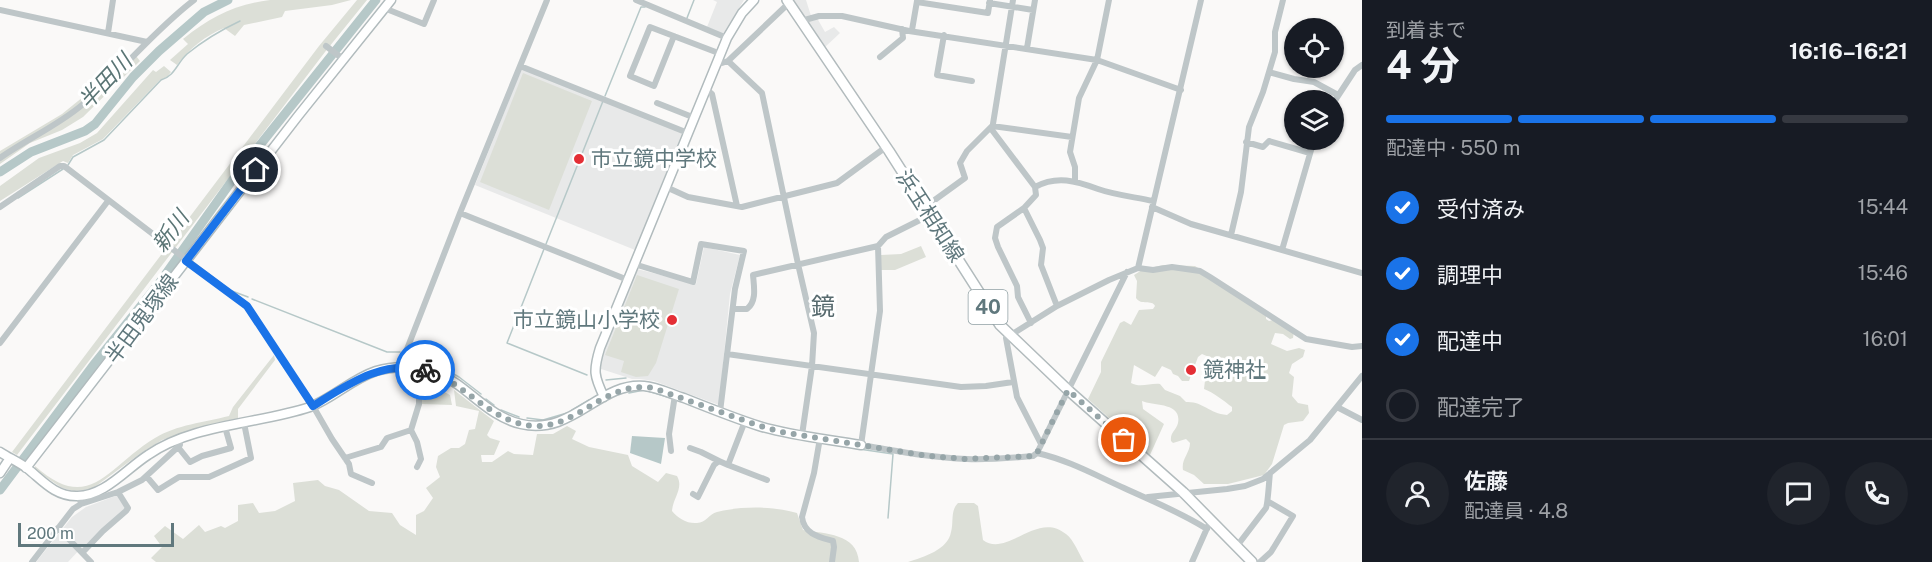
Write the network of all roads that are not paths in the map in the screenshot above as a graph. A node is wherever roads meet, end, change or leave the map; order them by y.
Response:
1 (113, 0) edge
2 (194, 0) edge
3 (391, 0) edge
4 (434, 0) edge
5 (547, 0) edge
6 (636, 0) edge
7 (754, 0) edge
8 (967, 0) edge
9 (1035, 0) edge
10 (1109, 0) edge
11 (1201, 0) edge
12 (1283, 0) edge
13 (917, 1) edge
14 (788, 2) edge
15 (989, 2) edge
16 (944, 3) edge
17 (1012, 3) edge
18 (384, 8) junction
19 (0, 10) edge
20 (965, 10) junction
21 (1033, 10) junction
22 (801, 21) junction
23 (902, 29) junction
24 (912, 30) junction
25 (108, 33) junction
26 (944, 35) junction
27 (674, 36) junction
28 (728, 38) junction
29 (147, 42) junction
30 (1006, 45) junction
31 (327, 46) dead end
32 (1027, 48) junction
33 (880, 57) dead end
34 (342, 58) junction
35 (719, 58) junction
36 (1097, 60) junction
37 (728, 61) junction
38 (1362, 65) edge
39 (520, 66) junction
40 (1269, 72) junction
41 (972, 81) dead end
42 (706, 89) junction
43 (1180, 90) junction
44 (1329, 90) edge
45 (1341, 90) edge
46 (657, 103) dead end
47 (694, 118) junction
48 (992, 126) junction
49 (688, 133) junction
50 (1072, 137) junction
51 (1246, 141) junction
52 (886, 147) junction
53 (1311, 150) edge
54 (1310, 153) junction
55 (0, 158) edge
56 (1075, 181) junction
57 (666, 187) junction
58 (1035, 187) junction
59 (783, 196) junction
60 (108, 201) junction
61 (1152, 204) junction
62 (737, 206) junction
63 (0, 207) edge
64 (1024, 208) junction
65 (928, 211) junction
66 (460, 213) junction
67 (1231, 235) junction
68 (878, 246) junction
69 (1282, 250) junction
70 (185, 261) junction
71 (634, 264) junction
72 (798, 264) junction
73 (1138, 268) junction
74 (1127, 272) junction
75 (1362, 273) edge
76 (628, 280) junction
77 (1058, 306) junction
78 (733, 309) junction
79 (1031, 323) junction
80 (1010, 336) junction
81 (0, 343) edge
82 (1362, 346) edge
83 (727, 354) junction
84 (812, 366) junction
85 (400, 367) junction
86 (419, 369) junction
87 (872, 374) junction
88 (1362, 376) edge
89 (1013, 382) junction
90 (1068, 390) junction
91 (675, 395) junction
92 (604, 397) junction
93 (313, 406) junction
94 (1337, 407) junction
95 (720, 412) junction
96 (1362, 420) edge
97 (745, 421) junction
98 (244, 423) junction
99 (225, 427) junction
100 (411, 430) junction
101 (802, 435) junction
102 (820, 438) junction
103 (178, 443) junction
104 (1041, 444) junction
105 (861, 445) junction
106 (690, 448) dead end
107 (0, 452) edge
108 (671, 452) dead end
109 (1037, 453) junction
110 (345, 458) junction
111 (10, 459) junction
112 (719, 461) junction
113 (728, 465) junction
114 (417, 467) dead end
115 (26, 468) junction
116 (0, 473) edge
117 (1270, 473) junction
118 (147, 477) junction
119 (767, 480) dead end
120 (372, 483) dead end
121 (118, 492) junction
122 (1183, 492) junction
123 (693, 494) dead end
124 (1148, 497) junction
125 (80, 500) junction
126 (1269, 502) junction
127 (1210, 525) junction
128 (58, 528) junction
129 (1238, 546) junction
130 (83, 552) junction
131 (32, 562) edge
132 (91, 562) edge
133 (832, 562) edge
134 (1192, 562) edge
135 (1252, 562) edge
136 (1260, 562) edge

1 - 25 street
2 - 29 street
3 - 18 street, 半田鬼塚線
4 - 18 street
5 - 39 street
6 - 28 street
7 - 28 street
8 - 20 street
9 - 21 street
10 - 36 street
11 - 43 street
12 - 40 street
13 - 16 street
13 - 24 street
14 - 22 main road, 浜玉相知線 / 40
14 - 37 street
15 - 17 street
15 - 20 street
16 - 20 street
17 - 21 street
17 - 30 street
18 - 34 street, 半田鬼塚線
19 - 25 street
21 - 32 street
22 - 23 street
22 - 52 main road, 浜玉相知線 / 40
23 - 24 street
23 - 33 street
24 - 26 street
25 - 29 street
26 - 30 street
26 - 41 street
27 - 27 street
27 - 35 street
28 - 35 street
29 - 55 street
30 - 32 street
30 - 48 street
31 - 34 street
32 - 36 street
34 - 70 street, 半田鬼塚線
35 - 37 street
35 - 42 street
36 - 43 street
36 - 50 street
37 - 59 street
38 - 45 street
39 - 49 street
39 - 66 street
40 - 44 street
40 - 51 street
42 - 47 street
42 - 62 street
43 - 61 street
46 - 47 street
47 - 49 street
48 - 50 street
48 - 58 street
48 - 65 street
49 - 57 street
50 - 56 street
51 - 54 street
51 - 67 street
52 - 59 street
52 - 65 main road, 浜玉相知線 / 40
53 - 54 street
54 - 69 street
56 - 58 street
56 - 61 street
57 - 62 street
57 - 71 street
58 - 64 street
59 - 62 street
59 - 72 street
60 - 63 street
60 - 70 street
60 - 81 street
61 - 67 street
61 - 73 street
64 - 77 street
64 - 79 street
65 - 68 street
65 - 80 main road, 浜玉相知線 / 40
66 - 76 street
66 - 85 street
67 - 69 street
68 - 72 street
68 - 87 street
69 - 75 street
70 - 93 street
70 - 115 street, 半田鬼塚線
71 - 76 street
71 - 78 street
72 - 78 street
72 - 84 street
73 - 74 street
73 - 82 street
74 - 77 street
74 - 90 street
76 - 92 street
77 - 79 street
78 - 83 street
79 - 80 street
80 - 89 street
80 - 90 main road, 浜玉相知線 / 40
83 - 84 street
83 - 95 street
84 - 87 street
84 - 101 street
85 - 86 street
85 - 93 street
86 - 92 street
86 - 100 street
87 - 89 street
87 - 105 street
88 - 94 street
89 - 104 street
90 - 104 street
90 - 122 main road, 浜玉相知線 / 40
91 - 92 street
91 - 95 street
91 - 108 street
93 - 98 street
93 - 110 street
94 - 96 street
94 - 117 street
95 - 97 street
97 - 101 street
97 - 113 street
98 - 99 street
98 - 118 street
99 - 103 street
99 - 103 street
100 - 110 street
100 - 114 street
101 - 102 street
102 - 105 street
102 - 133 street
103 - 118 street
103 - 125 street
104 - 109 street
105 - 109 street
106 - 112 street
107 - 111 street
109 - 124 street
110 - 120 street
111 - 115 street
111 - 116 street
112 - 113 street
112 - 123 street
113 - 119 street
115 - 125 street
117 - 122 street
117 - 126 street
118 - 121 street
121 - 125 street
121 - 130 street
122 - 124 street
122 - 127 main road, 浜玉相知線 / 40
124 - 127 street
125 - 128 street
126 - 129 street
126 - 136 street
127 - 129 main road, 浜玉相知線 / 40
127 - 134 street
128 - 130 street
128 - 131 street
129 - 135 main road, 浜玉相知線 / 40
130 - 132 street

